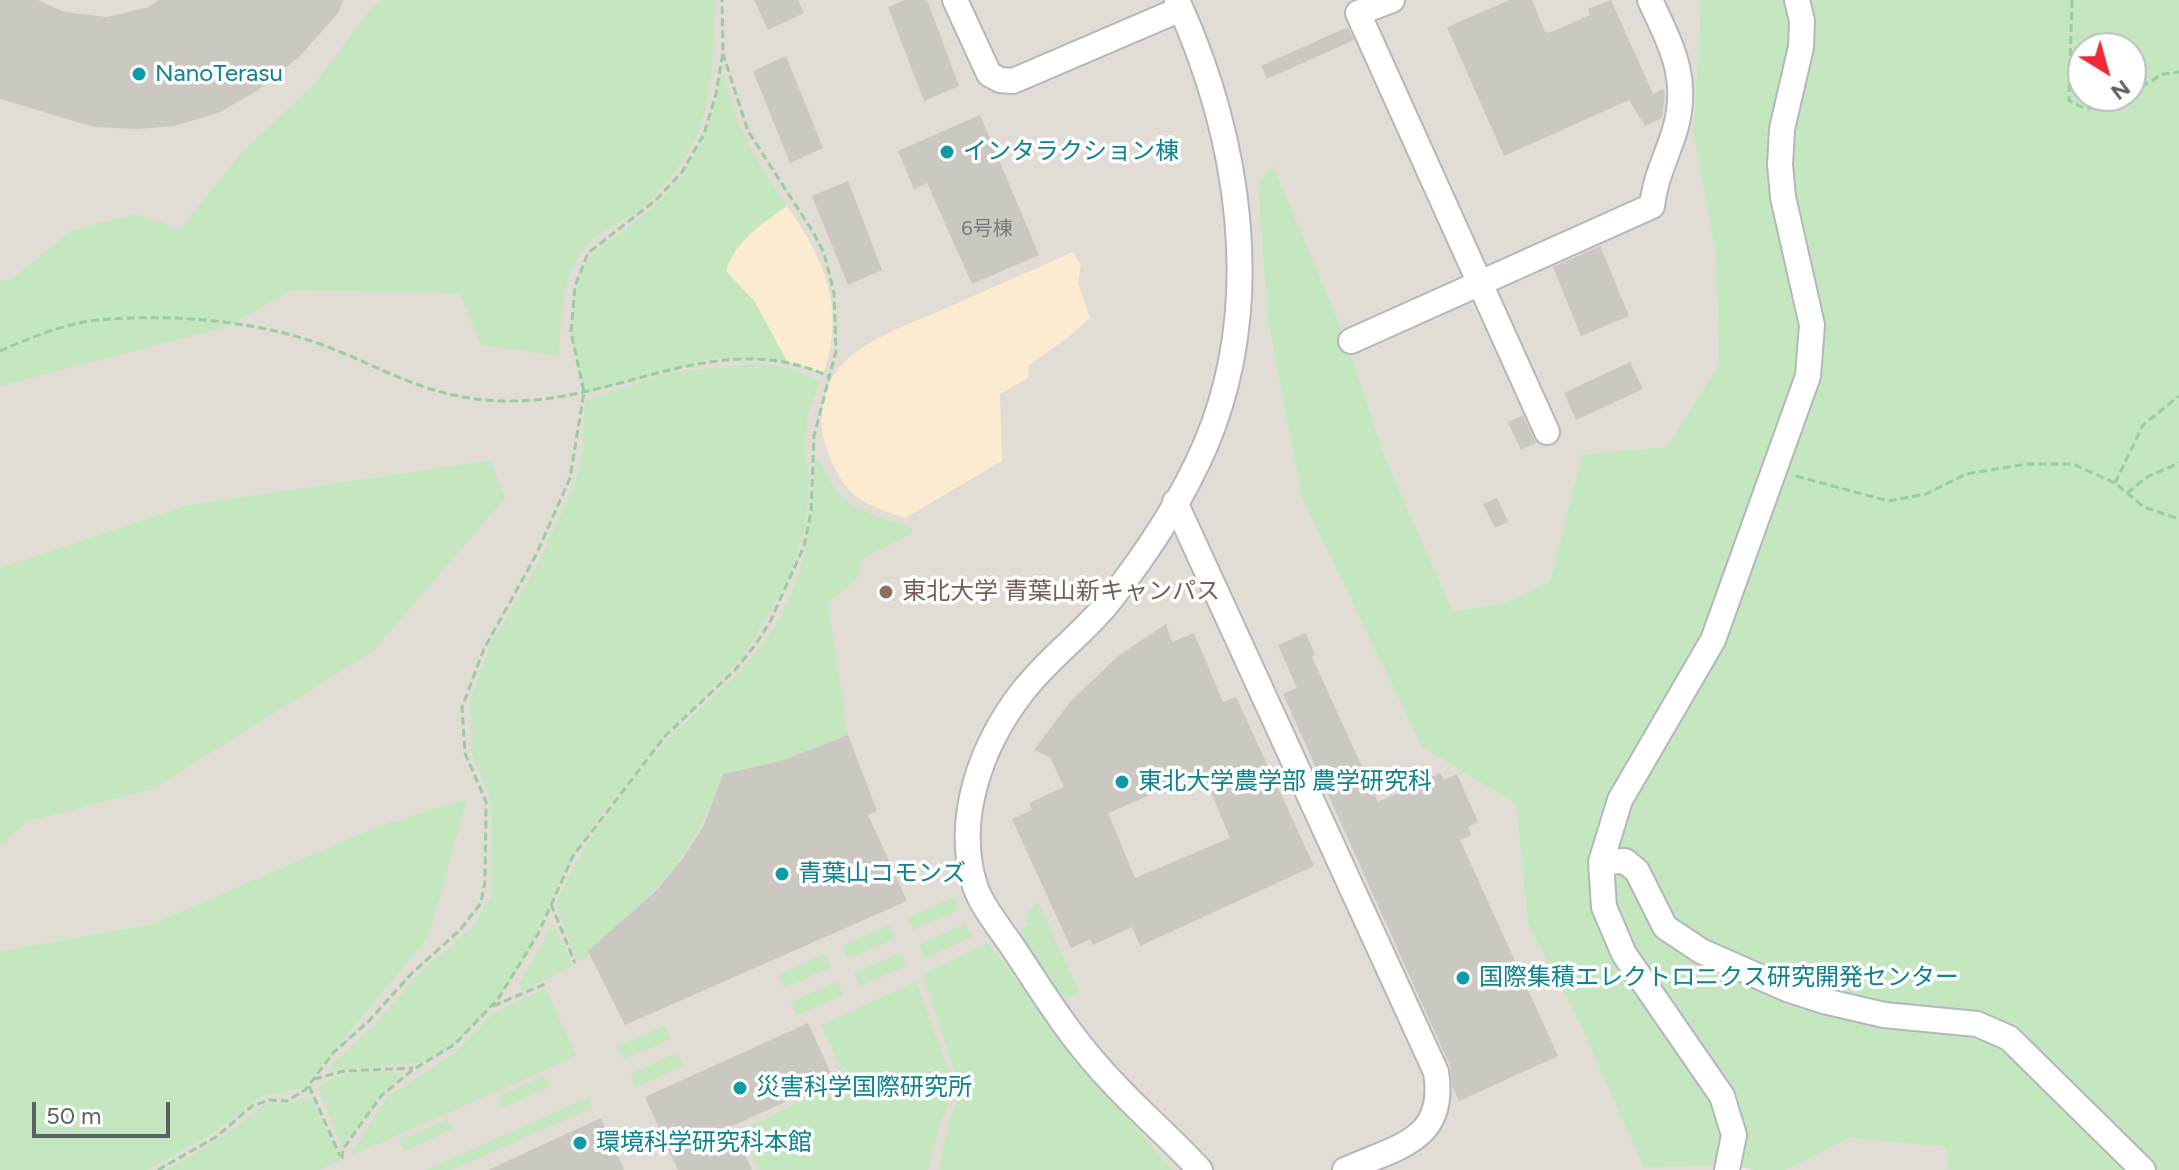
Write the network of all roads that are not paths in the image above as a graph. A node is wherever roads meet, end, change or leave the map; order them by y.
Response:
1 (955, 0) edge
2 (1392, 0) edge
3 (1650, 0) edge
4 (1797, 0) edge
5 (1179, 4) edge
6 (1479, 284) junction
7 (1351, 341) dead end
8 (1547, 432) dead end
9 (1175, 502) junction
10 (1601, 862) junction
11 (1200, 1170) edge
12 (1345, 1170) edge
13 (1727, 1170) edge
14 (2143, 1170) edge

1 - 5 street
2 - 6 street
3 - 6 street
4 - 10 street
5 - 9 street
6 - 7 street
6 - 8 street
9 - 11 street
9 - 12 street
10 - 13 street
10 - 14 street

